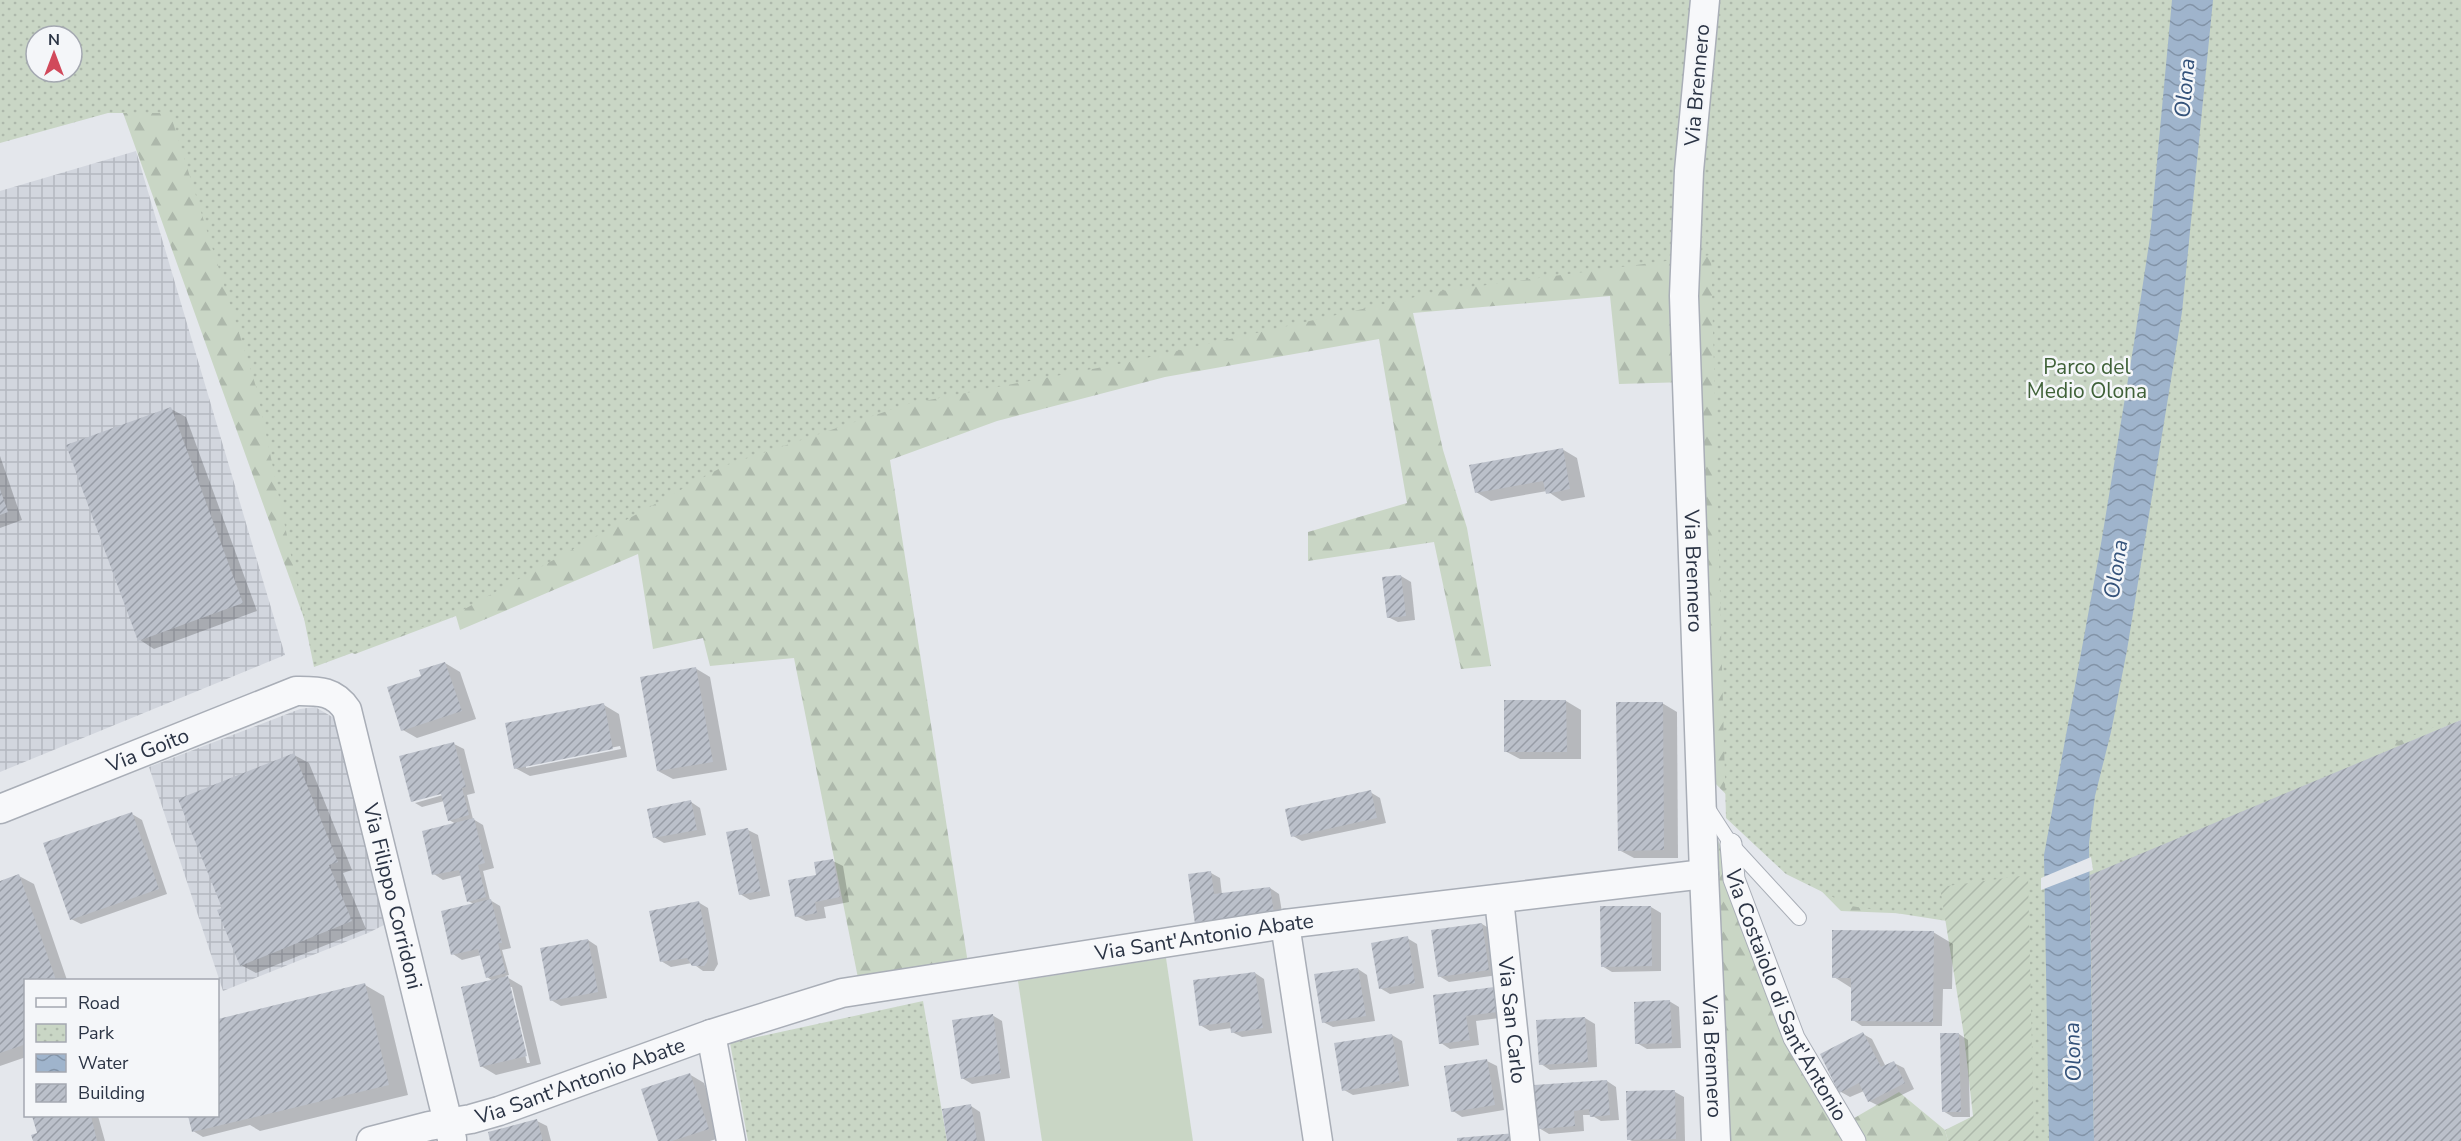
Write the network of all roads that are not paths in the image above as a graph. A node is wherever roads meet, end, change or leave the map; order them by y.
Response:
1 (1705, 0) edge
2 (296, 690) joint
3 (1702, 800) junction
4 (0, 809) edge
5 (1731, 844) junction
6 (1704, 874) junction
7 (1499, 899) junction
8 (1799, 918) dead end
9 (1286, 924) junction
10 (711, 1034) junction
11 (450, 1132) edge
12 (372, 1141) edge
13 (731, 1141) edge
14 (1318, 1141) edge
15 (1525, 1141) edge
16 (1716, 1141) edge
17 (1855, 1141) edge

1 - 3 street, Via Brennero
2 - 4 street, Via Goito
2 - 11 street, Via Filippo Corridoni
3 - 5 lane, Via Costaiolo di Sant'Antonio
3 - 6 street, Via Brennero
5 - 8 lane, Via Costaiolo di Sant'Antonio
5 - 17 street, Via Costaiolo di Sant'Antonio
6 - 7 street, Via Sant'Antonio Abate
6 - 16 street, Via Brennero
7 - 9 street, Via Sant'Antonio Abate
7 - 15 street, Via San Carlo
9 - 10 street, Via Sant'Antonio Abate
9 - 14 street
10 - 11 street, Via Sant'Antonio Abate
10 - 13 street, Via Sant'Antonio Abate
11 - 12 street, Via Sant'Antonio Abate

